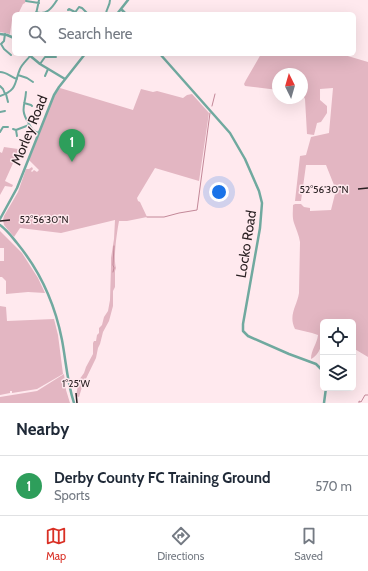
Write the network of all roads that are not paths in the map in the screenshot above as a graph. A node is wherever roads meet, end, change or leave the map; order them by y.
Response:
1 (39, 0) edge
2 (53, 0) edge
3 (110, 0) edge
4 (128, 0) edge
5 (26, 1) edge
6 (56, 1) edge
7 (38, 4) junction
8 (121, 9) junction
9 (68, 10) dead end
10 (36, 12) edge
11 (48, 12) edge
12 (73, 12) edge
13 (75, 12) edge
14 (86, 12) edge
15 (105, 12) edge
16 (119, 12) edge
17 (124, 12) edge
18 (0, 34) edge
19 (5, 34) junction
20 (12, 37) edge
21 (0, 44) edge
22 (12, 55) dead end
23 (28, 56) edge
24 (30, 56) edge
25 (83, 56) edge
26 (162, 56) edge
27 (56, 57) dead end
28 (40, 64) junction
29 (48, 70) junction
30 (0, 72) edge
31 (18, 75) junction
32 (45, 76) dead end
33 (17, 79) junction
34 (65, 79) junction
35 (33, 82) dead end
36 (0, 85) edge
37 (26, 92) dead end
38 (6, 94) junction
39 (0, 96) edge
40 (8, 102) dead end
41 (24, 103) junction
42 (32, 106) dead end
43 (5, 111) dead end
44 (0, 112) edge
45 (24, 113) junction
46 (18, 114) dead end
47 (29, 125) junction
48 (8, 128) dead end
49 (0, 132) edge
50 (39, 133) junction
51 (17, 136) dead end
52 (0, 219) edge
53 (0, 222) edge
54 (0, 225) edge
55 (320, 368) edge
56 (326, 391) edge
57 (74, 403) edge
58 (324, 403) edge

1 - 7 street
2 - 6 street
3 - 15 street
4 - 8 street
5 - 7 street
6 - 11 street
7 - 10 street
8 - 16 street
8 - 17 street
9 - 12 street
13 - 14 street
18 - 19 street
19 - 20 street
19 - 21 street
21 - 22 street
23 - 31 street
24 - 28 street
25 - 34 street, Morley Road
26 - 55 street, Locko Road
27 - 28 street
28 - 29 street
29 - 32 street
29 - 34 street
30 - 33 street
31 - 33 street
31 - 35 street
33 - 38 street
34 - 50 street, Morley Road
36 - 38 street
37 - 41 street
38 - 39 street
38 - 40 street
41 - 42 street
41 - 45 street
43 - 44 street
45 - 46 street
45 - 47 street
47 - 50 street
47 - 51 street
48 - 49 street
50 - 52 street, Morley Road
53 - 54 street
54 - 57 street
56 - 58 street

